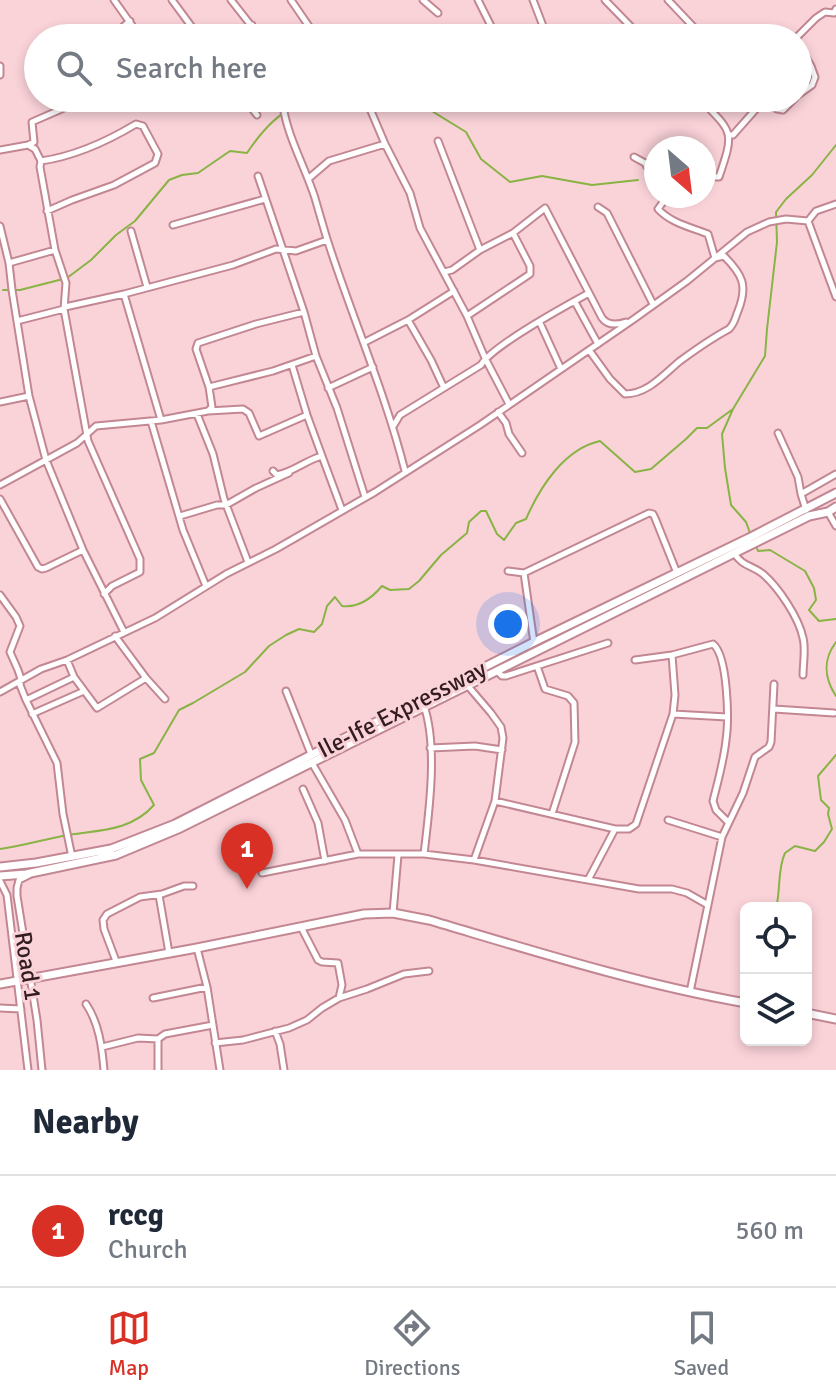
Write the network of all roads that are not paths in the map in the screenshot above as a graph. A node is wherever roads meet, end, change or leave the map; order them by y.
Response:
1 (114, 0) edge
2 (172, 0) edge
3 (231, 0) edge
4 (291, 0) edge
5 (423, 0) edge
6 (478, 0) edge
7 (533, 0) edge
8 (605, 0) edge
9 (668, 0) edge
10 (836, 9) edge
11 (438, 13) dead end
12 (130, 21) junction
13 (126, 24) edge
14 (132, 24) edge
15 (190, 24) edge
16 (251, 24) edge
17 (307, 24) edge
18 (490, 24) edge
19 (542, 24) edge
20 (628, 24) edge
21 (691, 24) edge
22 (810, 24) edge
23 (0, 66) edge
24 (0, 75) edge
25 (55, 112) edge
26 (255, 112) edge
27 (284, 112) edge
28 (371, 112) edge
29 (712, 112) edge
30 (752, 112) edge
31 (257, 115) dead end
32 (729, 135) junction
33 (438, 141) dead end
34 (385, 144) junction
35 (32, 145) junction
36 (0, 150) edge
37 (634, 157) dead end
38 (41, 161) junction
39 (644, 162) edge
40 (258, 176) dead end
41 (716, 177) edge
42 (308, 179) junction
43 (265, 199) junction
44 (836, 204) edge
45 (598, 207) dead end
46 (659, 208) edge
47 (47, 211) junction
48 (808, 221) junction
49 (173, 225) dead end
50 (0, 226) edge
51 (131, 231) dead end
52 (513, 233) junction
53 (327, 240) junction
54 (55, 250) junction
55 (480, 250) junction
56 (284, 251) junction
57 (3, 254) edge
58 (715, 258) junction
59 (9, 263) junction
60 (444, 272) junction
61 (147, 287) junction
62 (454, 291) junction
63 (589, 293) junction
64 (124, 294) junction
65 (836, 297) edge
66 (572, 303) junction
67 (653, 304) junction
68 (64, 308) junction
69 (304, 312) junction
70 (467, 316) junction
71 (634, 319) junction
72 (408, 320) junction
73 (17, 321) junction
74 (540, 323) junction
75 (365, 342) junction
76 (598, 344) junction
77 (589, 350) junction
78 (316, 356) junction
79 (485, 358) junction
80 (292, 365) junction
81 (373, 367) junction
82 (561, 369) junction
83 (209, 387) junction
84 (328, 388) junction
85 (444, 388) junction
86 (29, 396) junction
87 (0, 399) edge
88 (509, 404) junction
89 (208, 411) junction
90 (498, 412) junction
91 (197, 414) junction
92 (307, 415) junction
93 (161, 420) junction
94 (151, 421) junction
95 (393, 426) junction
96 (778, 433) dead end
97 (87, 434) junction
98 (522, 453) dead end
99 (322, 456) junction
100 (46, 460) junction
101 (273, 471) dead end
102 (405, 472) junction
103 (289, 473) junction
104 (836, 474) edge
105 (0, 485) edge
106 (836, 493) edge
107 (801, 494) junction
108 (365, 497) junction
109 (0, 499) edge
110 (226, 505) junction
111 (836, 507) edge
112 (342, 510) junction
113 (807, 512) junction
114 (828, 512) junction
115 (180, 516) junction
116 (836, 526) edge
117 (753, 540) junction
118 (83, 550) junction
119 (734, 553) junction
120 (248, 562) junction
121 (508, 571) dead end
122 (524, 573) junction
123 (677, 573) junction
124 (206, 586) junction
125 (103, 591) junction
126 (0, 595) edge
127 (3, 604) edge
128 (124, 632) junction
129 (115, 636) junction
130 (608, 643) dead end
131 (535, 646) junction
132 (672, 655) junction
133 (67, 660) junction
134 (635, 660) dead end
135 (537, 666) junction
136 (496, 670) junction
137 (803, 675) dead end
138 (74, 677) junction
139 (146, 678) junction
140 (21, 679) junction
141 (774, 684) dead end
142 (467, 685) junction
143 (84, 691) junction
144 (286, 691) dead end
145 (0, 692) edge
146 (165, 699) dead end
147 (26, 700) junction
148 (424, 706) junction
149 (774, 709) junction
150 (834, 713) dead end
151 (32, 714) junction
152 (673, 714) junction
153 (727, 717) junction
154 (385, 722) junction
155 (430, 748) junction
156 (502, 750) junction
157 (311, 758) junction
158 (303, 789) dead end
159 (495, 801) junction
160 (552, 814) junction
161 (668, 820) dead end
162 (728, 822) junction
163 (615, 829) junction
164 (722, 837) junction
165 (358, 854) junction
166 (424, 854) junction
167 (398, 855) junction
168 (72, 857) junction
169 (474, 860) junction
170 (325, 861) junction
171 (0, 867) edge
172 (35, 872) junction
173 (262, 873) dead end
174 (0, 879) edge
175 (588, 880) junction
176 (193, 886) dead end
177 (159, 895) junction
178 (708, 905) junction
179 (393, 913) junction
180 (301, 927) junction
181 (197, 948) junction
182 (169, 953) junction
183 (116, 961) junction
184 (429, 971) dead end
185 (30, 978) junction
186 (17, 980) junction
187 (0, 984) edge
188 (207, 987) junction
189 (690, 993) junction
190 (153, 998) dead end
191 (339, 998) junction
192 (740, 1002) edge
193 (86, 1004) dead end
194 (0, 1008) edge
195 (21, 1009) junction
196 (812, 1014) edge
197 (22, 1019) junction
198 (836, 1019) edge
199 (37, 1020) junction
200 (213, 1025) junction
201 (283, 1030) junction
202 (275, 1031) junction
203 (158, 1039) junction
204 (215, 1043) junction
205 (280, 1044) junction
206 (102, 1047) junction
207 (28, 1070) edge
208 (42, 1070) edge
209 (104, 1070) edge
210 (158, 1070) edge
211 (220, 1070) edge
212 (284, 1070) edge

1 - 12 street
2 - 15 street
3 - 16 street
4 - 17 street
5 - 11 street
6 - 18 street
7 - 19 street
8 - 20 street
9 - 21 street
10 - 22 street
12 - 13 street
12 - 14 street
23 - 24 street
25 - 35 street
26 - 31 street
27 - 42 street
28 - 34 street
29 - 32 street
30 - 32 street
32 - 41 street
33 - 55 street
34 - 42 street
34 - 60 street
35 - 36 street
35 - 38 street
37 - 39 street
38 - 47 street
38 - 47 street
40 - 43 street
42 - 53 street
43 - 49 street
43 - 56 street
44 - 48 street
45 - 67 street
46 - 58 street
47 - 54 street
48 - 58 street
48 - 65 street
50 - 57 street
51 - 61 street
52 - 55 street
52 - 63 street
52 - 70 street
53 - 56 street
53 - 75 street
54 - 59 street
54 - 68 street
55 - 60 street
56 - 61 street
56 - 69 street
57 - 59 street
58 - 67 street
58 - 77 street
59 - 73 street
60 - 62 street
61 - 64 street
62 - 70 street
62 - 72 street
63 - 66 street
63 - 71 street
64 - 68 street
64 - 93 street
66 - 74 street
66 - 76 street
67 - 71 street
68 - 73 street
68 - 97 street
69 - 78 street
69 - 83 street
70 - 79 street
71 - 76 street
72 - 75 street
72 - 85 street
73 - 86 street
74 - 79 street
74 - 82 street
75 - 81 street
76 - 77 street
77 - 82 street
78 - 80 street
78 - 84 street
79 - 85 street
79 - 88 street
80 - 83 street
80 - 92 street
81 - 84 street
81 - 95 street
82 - 88 street
83 - 89 street
84 - 108 street
85 - 95 street
86 - 87 street
86 - 100 street
88 - 90 street
89 - 91 street
89 - 92 street
90 - 98 street
90 - 102 street
91 - 93 street
91 - 110 street
92 - 99 street
93 - 94 street
94 - 97 street
94 - 115 street
95 - 102 street
96 - 107 street
97 - 100 street
97 - 125 street
99 - 103 street
99 - 112 street
100 - 105 street
100 - 118 street
101 - 103 street
102 - 108 street
103 - 110 street
104 - 107 street
106 - 113 main road, Ile-Ife Expressway
107 - 113 street
108 - 112 street
109 - 118 street
110 - 115 street
110 - 120 street
111 - 114 main road, Ile-Ife Expressway
112 - 120 street
113 - 114 main road, Ile-Ife Expressway
113 - 117 main road, Ile-Ife Expressway
114 - 116 street
115 - 124 street
117 - 119 main road, Ile-Ife Expressway
117 - 123 main road, Ile-Ife Expressway
118 - 125 street
119 - 131 main road, Ile-Ife Expressway
119 - 137 street
120 - 124 street
121 - 122 street
122 - 123 street
122 - 131 street
123 - 131 main road, Ile-Ife Expressway
124 - 128 street
125 - 128 street
126 - 127 street
127 - 140 street
128 - 129 street
129 - 133 street
129 - 139 street
130 - 135 street
131 - 136 main road, Ile-Ife Expressway
131 - 154 main road, Ile-Ife Expressway
132 - 134 street
132 - 152 street
132 - 153 street
133 - 138 street
133 - 140 street
135 - 136 street
135 - 160 street
136 - 142 main road, Ile-Ife Expressway
138 - 143 street
138 - 147 street
139 - 143 street
139 - 146 street
140 - 145 street
140 - 147 street
141 - 149 street
142 - 148 main road, Ile-Ife Expressway
142 - 156 street
143 - 151 street
144 - 157 street
147 - 151 street
148 - 154 main road, Ile-Ife Expressway
148 - 155 street
149 - 150 street
149 - 162 street
151 - 168 street
152 - 153 street
152 - 163 street
153 - 162 street
154 - 157 main road, Ile-Ife Expressway
155 - 156 street
155 - 166 street
156 - 159 street
157 - 165 street
157 - 168 main road, Ile-Ife Expressway
157 - 172 main road, Ile-Ife Expressway
158 - 170 street
159 - 160 street
159 - 169 street
160 - 163 street
161 - 164 street
162 - 164 street
163 - 175 street
164 - 178 street
165 - 167 street
165 - 170 street
166 - 167 street
166 - 169 street
167 - 179 street
168 - 171 main road, Ile-Ife Expressway
169 - 175 street
170 - 173 street
172 - 174 main road, Ile-Ife Expressway
172 - 185 street, Road 1
174 - 186 street, Road 1
175 - 178 street
176 - 177 street
177 - 182 street
177 - 183 street
178 - 189 street
179 - 180 main road
179 - 189 main road
180 - 181 main road
180 - 191 street
181 - 182 main road
181 - 188 street
182 - 183 main road
183 - 185 main road
184 - 191 street
185 - 186 main road
185 - 199 street, Road 1
186 - 187 main road
186 - 195 street, Road 1
188 - 190 street
188 - 200 street
189 - 192 main road
191 - 201 street
193 - 206 street
194 - 195 street
195 - 197 street, Road 1
196 - 198 main road
197 - 199 street
197 - 207 street, Road 1
199 - 208 street, Road 1
200 - 203 street
200 - 204 street
201 - 202 street
201 - 205 street
202 - 204 street
202 - 205 street
203 - 206 street
203 - 210 street
204 - 211 street
205 - 212 street
206 - 209 street

